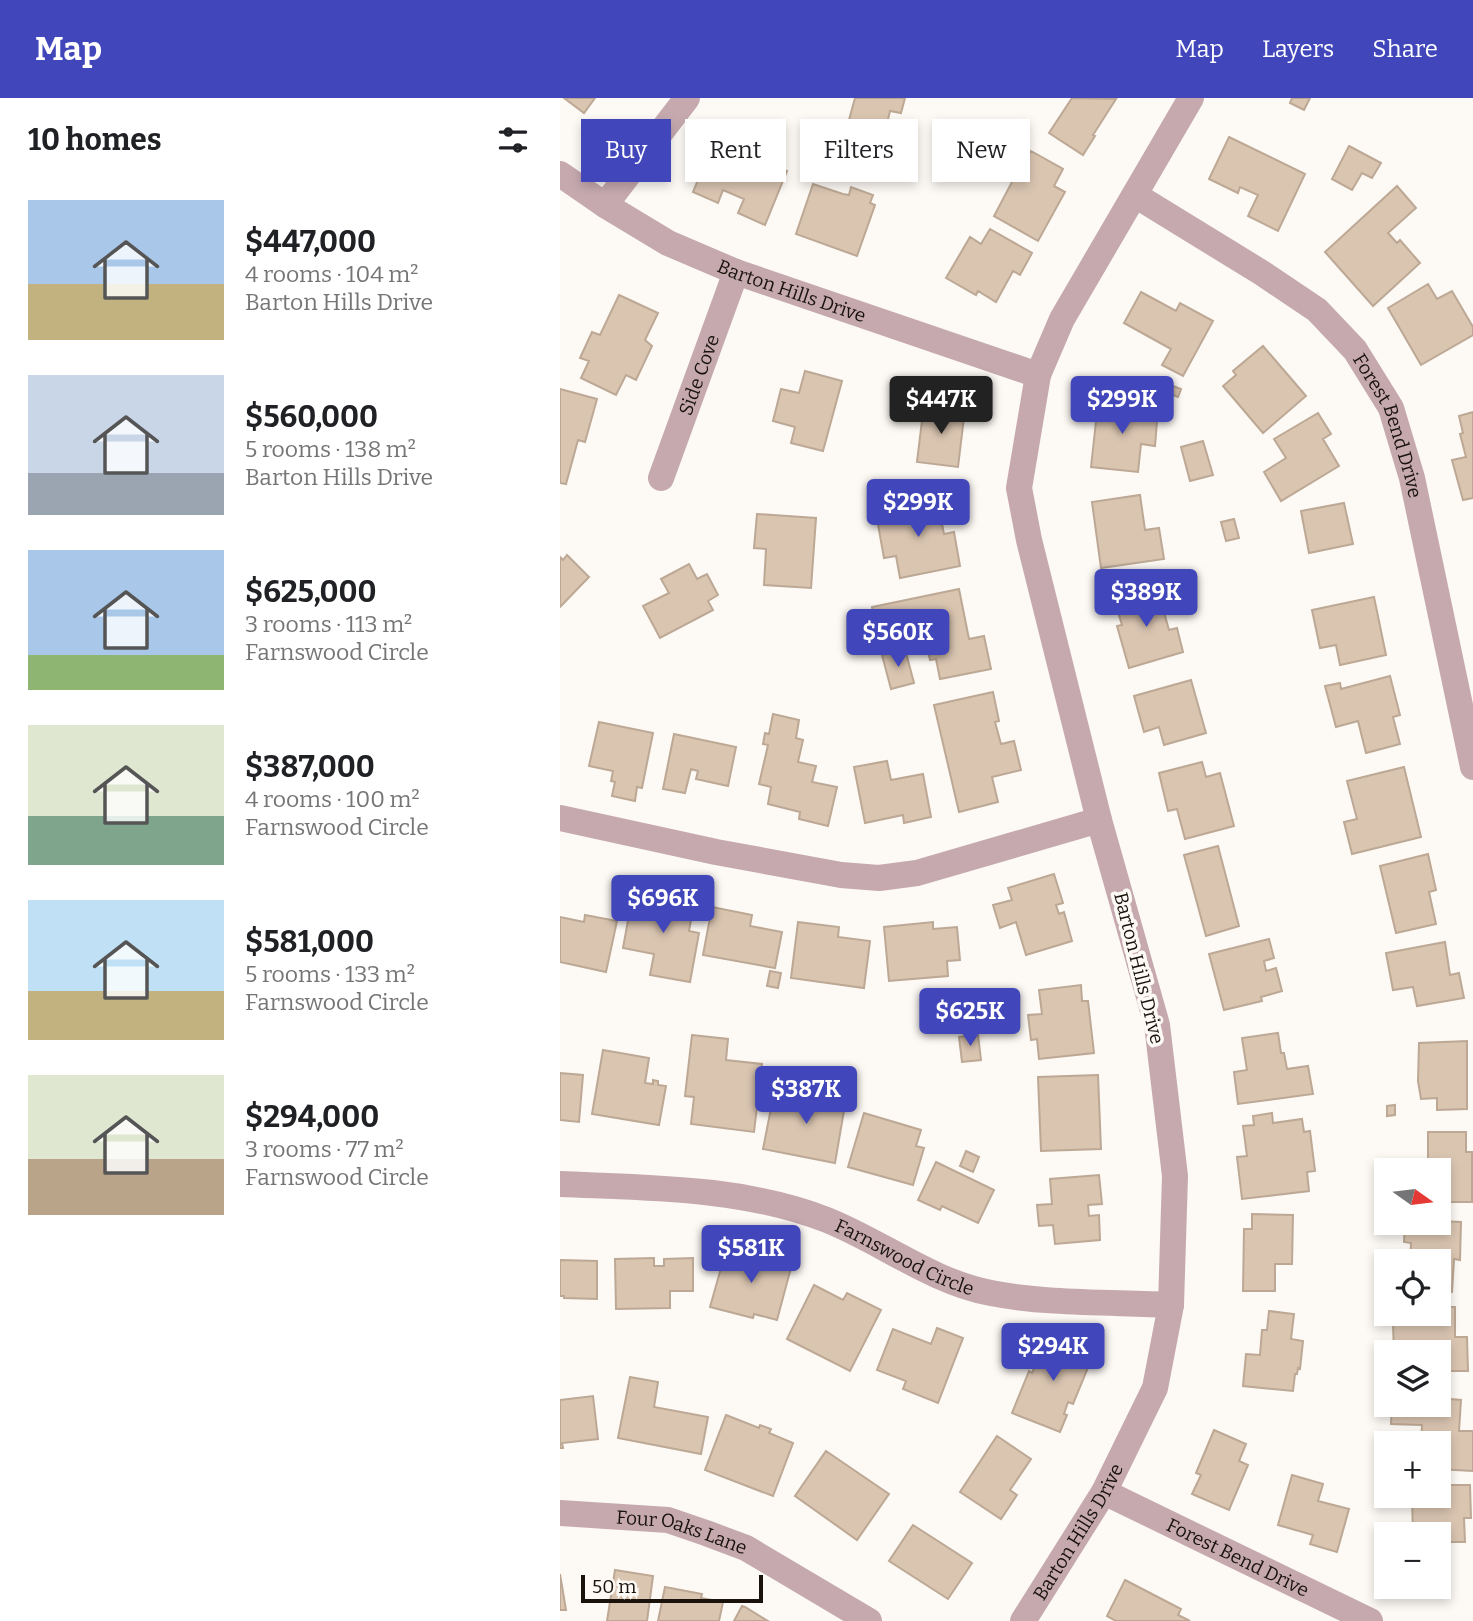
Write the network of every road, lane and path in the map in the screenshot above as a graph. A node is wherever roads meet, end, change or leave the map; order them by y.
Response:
1 (687, 98) edge
2 (1191, 98) edge
3 (560, 173) edge
4 (1135, 195) junction
5 (605, 205) junction
6 (736, 272) junction
7 (1038, 375) junction
8 (661, 478) dead end
9 (1473, 767) edge
10 (560, 818) edge
11 (1099, 820) junction
12 (560, 1184) edge
13 (1171, 1305) junction
14 (1104, 1492) junction
15 (560, 1513) edge
16 (869, 1621) edge
17 (1023, 1621) edge
18 (1370, 1621) edge

1 - 5 street
2 - 4 street, Barton Hills Drive
3 - 5 street, Barton Hills Drive
4 - 7 street, Barton Hills Drive
4 - 9 street, Forest Bend Drive
5 - 6 street, Barton Hills Drive
6 - 7 street, Barton Hills Drive
6 - 8 street, Side Cove
7 - 11 street, Barton Hills Drive
10 - 11 street
11 - 13 street, Barton Hills Drive
12 - 13 street, Farnswood Circle
13 - 14 street, Barton Hills Drive
14 - 17 street, Barton Hills Drive
14 - 18 street, Forest Bend Drive
15 - 16 street, Four Oaks Lane

